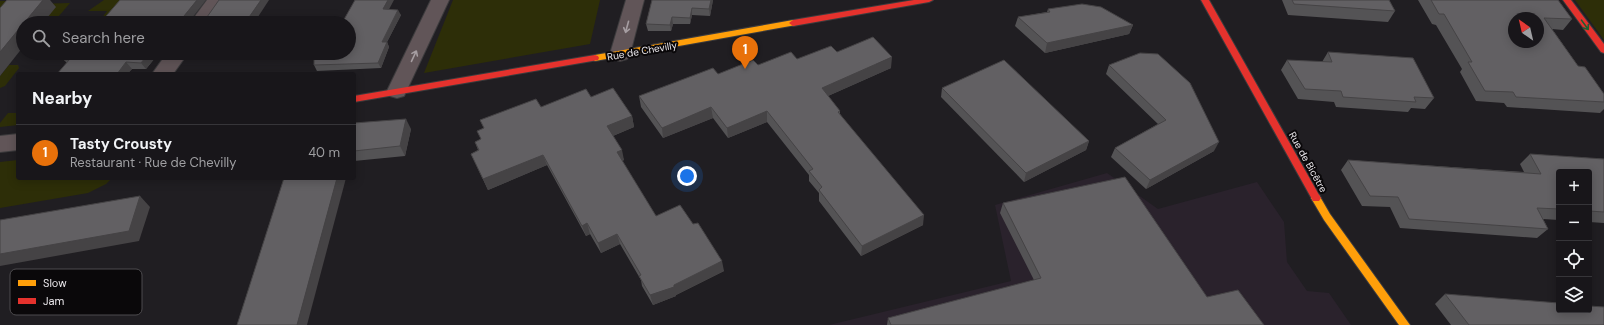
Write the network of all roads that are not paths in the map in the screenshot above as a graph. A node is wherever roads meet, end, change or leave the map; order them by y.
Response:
1 (217, 0) edge
2 (440, 0) edge
3 (635, 0) edge
4 (929, 0) edge
5 (1205, 0) edge
6 (1567, 0) edge
7 (205, 16) edge
8 (1604, 50) edge
9 (620, 54) junction
10 (173, 60) edge
11 (164, 72) edge
12 (397, 91) junction
13 (356, 99) edge
14 (16, 142) edge
15 (0, 144) edge
16 (1405, 325) edge

1 - 7 street
12 -> 2 street
3 -> 9 street
4 - 9 street, Rue de Chevilly
5 - 16 street, Rue de Bicêtre
6 -> 8 street
9 - 12 street, Rue de Chevilly
10 - 11 street
12 - 13 street, Rue de Chevilly
14 - 15 street

